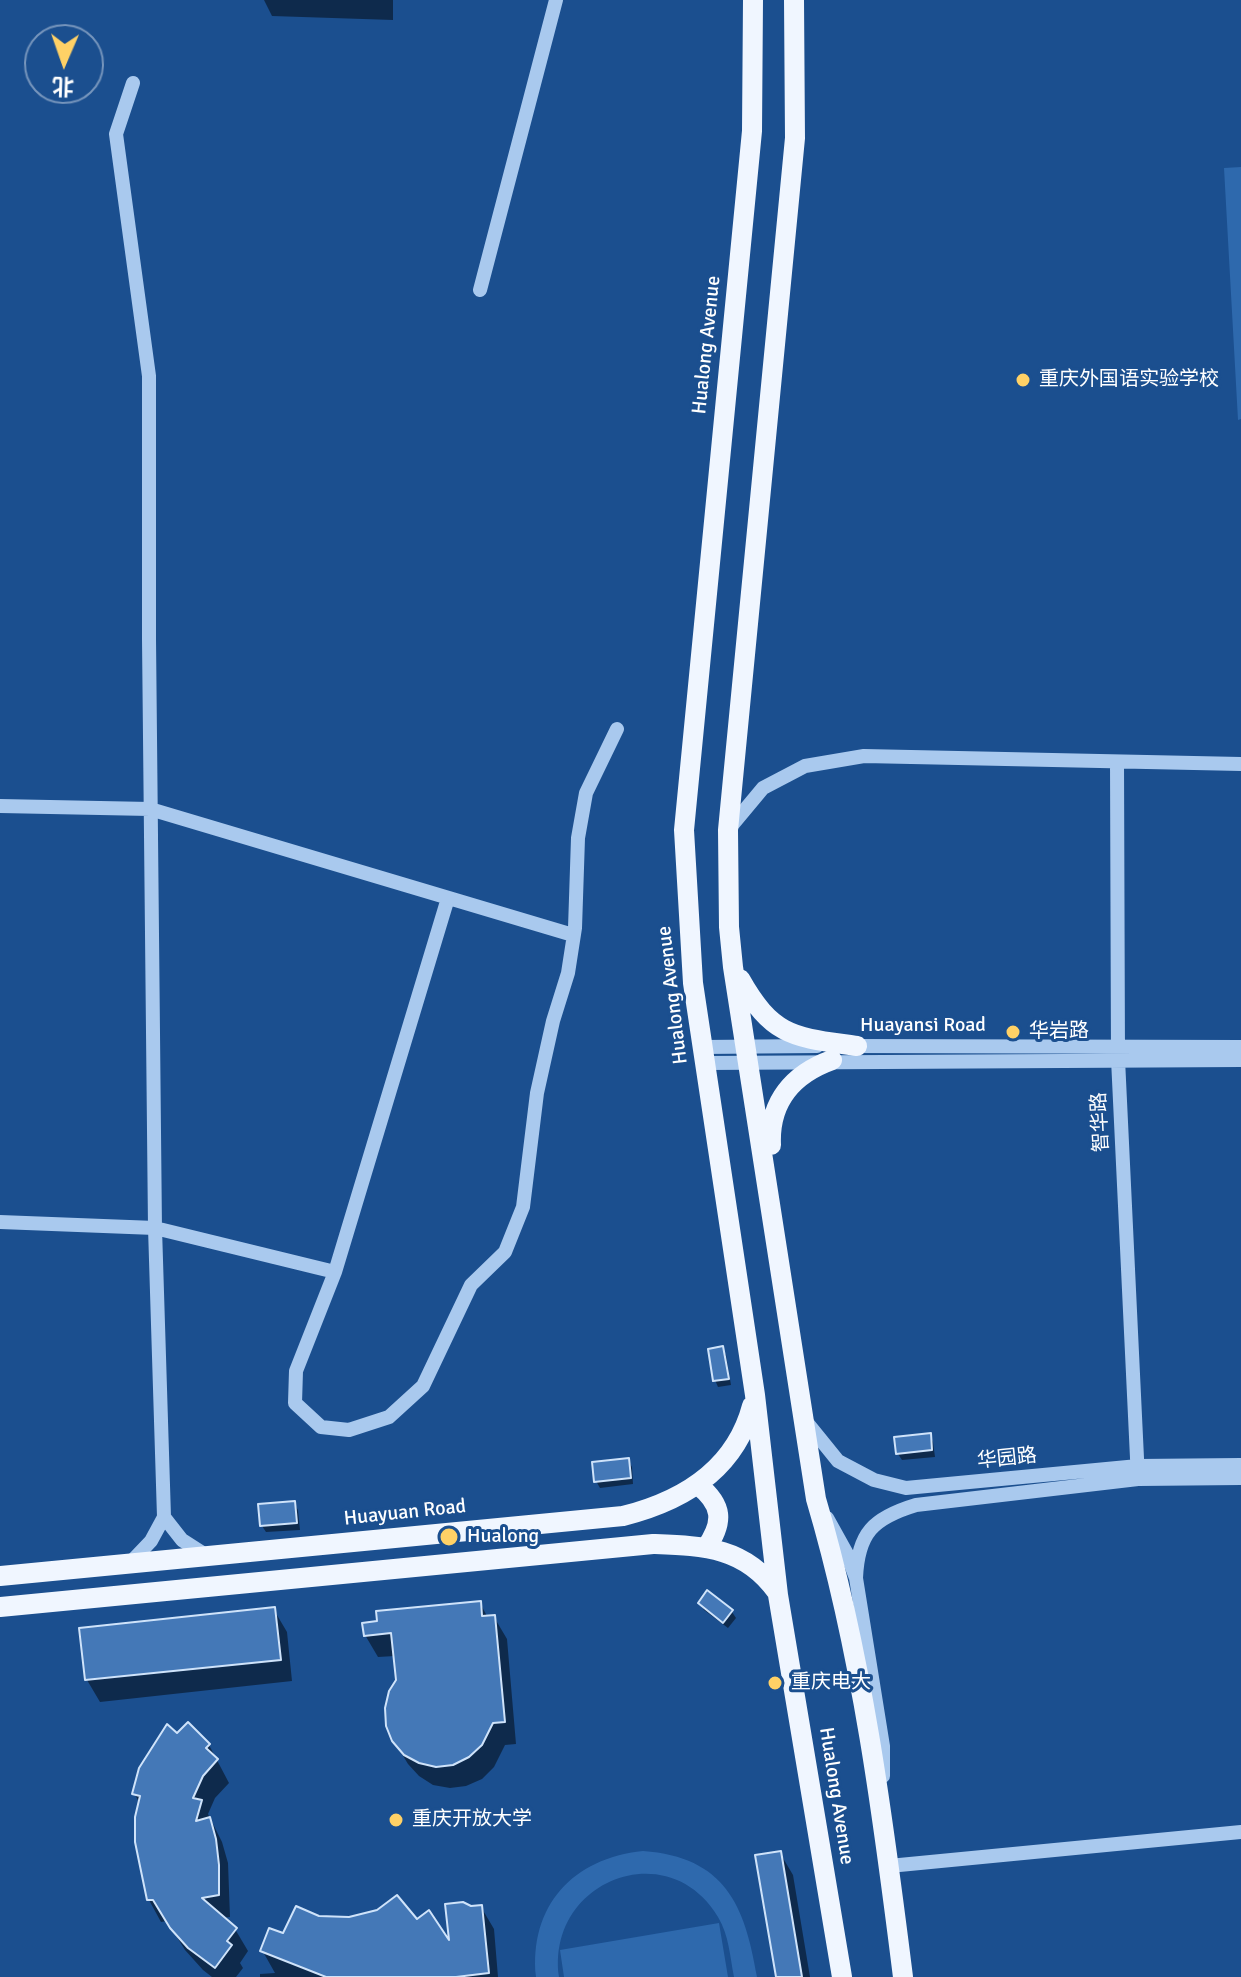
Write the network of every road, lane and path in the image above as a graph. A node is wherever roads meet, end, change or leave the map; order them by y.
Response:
1 (556, 0) edge
2 (753, 0) edge
3 (794, 0) edge
4 (133, 83) dead end
5 (480, 290) dead end
6 (617, 729) dead end
7 (1117, 762) junction
8 (1241, 764) edge
9 (0, 806) edge
10 (150, 809) junction
11 (728, 830) junction
12 (448, 898) junction
13 (573, 935) junction
14 (733, 967) junction
15 (857, 1046) junction
16 (1241, 1047) edge
17 (1118, 1052) junction
18 (748, 1054) junction
19 (703, 1055) junction
20 (832, 1060) junction
21 (1241, 1060) edge
22 (0, 1222) edge
23 (772, 1225) junction
24 (155, 1228) junction
25 (335, 1272) junction
26 (755, 1395) junction
27 (803, 1417) junction
28 (1241, 1465) edge
29 (1138, 1473) junction
30 (1241, 1478) edge
31 (698, 1485) junction
32 (816, 1499) junction
33 (164, 1517) junction
34 (706, 1548) junction
35 (207, 1556) junction
36 (130, 1563) junction
37 (0, 1576) edge
38 (856, 1578) junction
39 (778, 1595) junction
40 (0, 1607) edge
41 (883, 1821) junction
42 (1241, 1832) edge
43 (889, 1866) junction
44 (842, 1977) edge
45 (903, 1977) edge

1 - 5 street
2 - 19 main road, Hualong Avenue
3 - 11 main road, Hualong Avenue
4 - 10 street
6 - 13 street
7 - 8 street
7 - 11 street
7 - 17 street, 智华路
9 - 10 street
10 - 12 street
10 - 24 street
11 - 14 main road, Hualong Avenue
12 - 13 street
12 - 25 street
13 - 25 street
14 - 15 main road
14 - 18 main road, Hualong Avenue
15 - 17 street, Huayansi Road
15 - 18 street, Huayansi Road
16 - 17 street, Huayansi Road
17 - 20 street, Huayansi Road
17 - 21 street, Huayansi Road
17 - 29 street, 智华路
18 - 19 street, Huayansi Road
18 - 20 street, Huayansi Road
18 - 23 main road, Hualong Avenue
19 - 26 main road, Hualong Avenue
20 - 23 main road
22 - 24 street
23 - 27 main road, Hualong Avenue
24 - 25 street
24 - 33 street
26 - 31 main road, Huayuan Road
26 - 39 main road, Hualong Avenue
27 - 29 street, 华园路
27 - 32 main road, Hualong Avenue
28 - 29 street, 华园路
29 - 30 street, 华园路
29 - 38 street, 华园路
31 - 34 main road
31 - 35 main road, Huayuan Road
32 - 38 street, Hualong Avenue
32 - 41 main road, Hualong Avenue
33 - 35 street
33 - 36 street
34 - 39 main road
34 - 40 main road
35 - 36 main road, Huayuan Road
36 - 37 main road, Huayuan Road
38 - 41 street, Hualong Avenue
39 - 44 main road, Hualong Avenue
41 - 43 main road, Hualong Avenue
42 - 43 street
43 - 45 main road, Hualong Avenue

